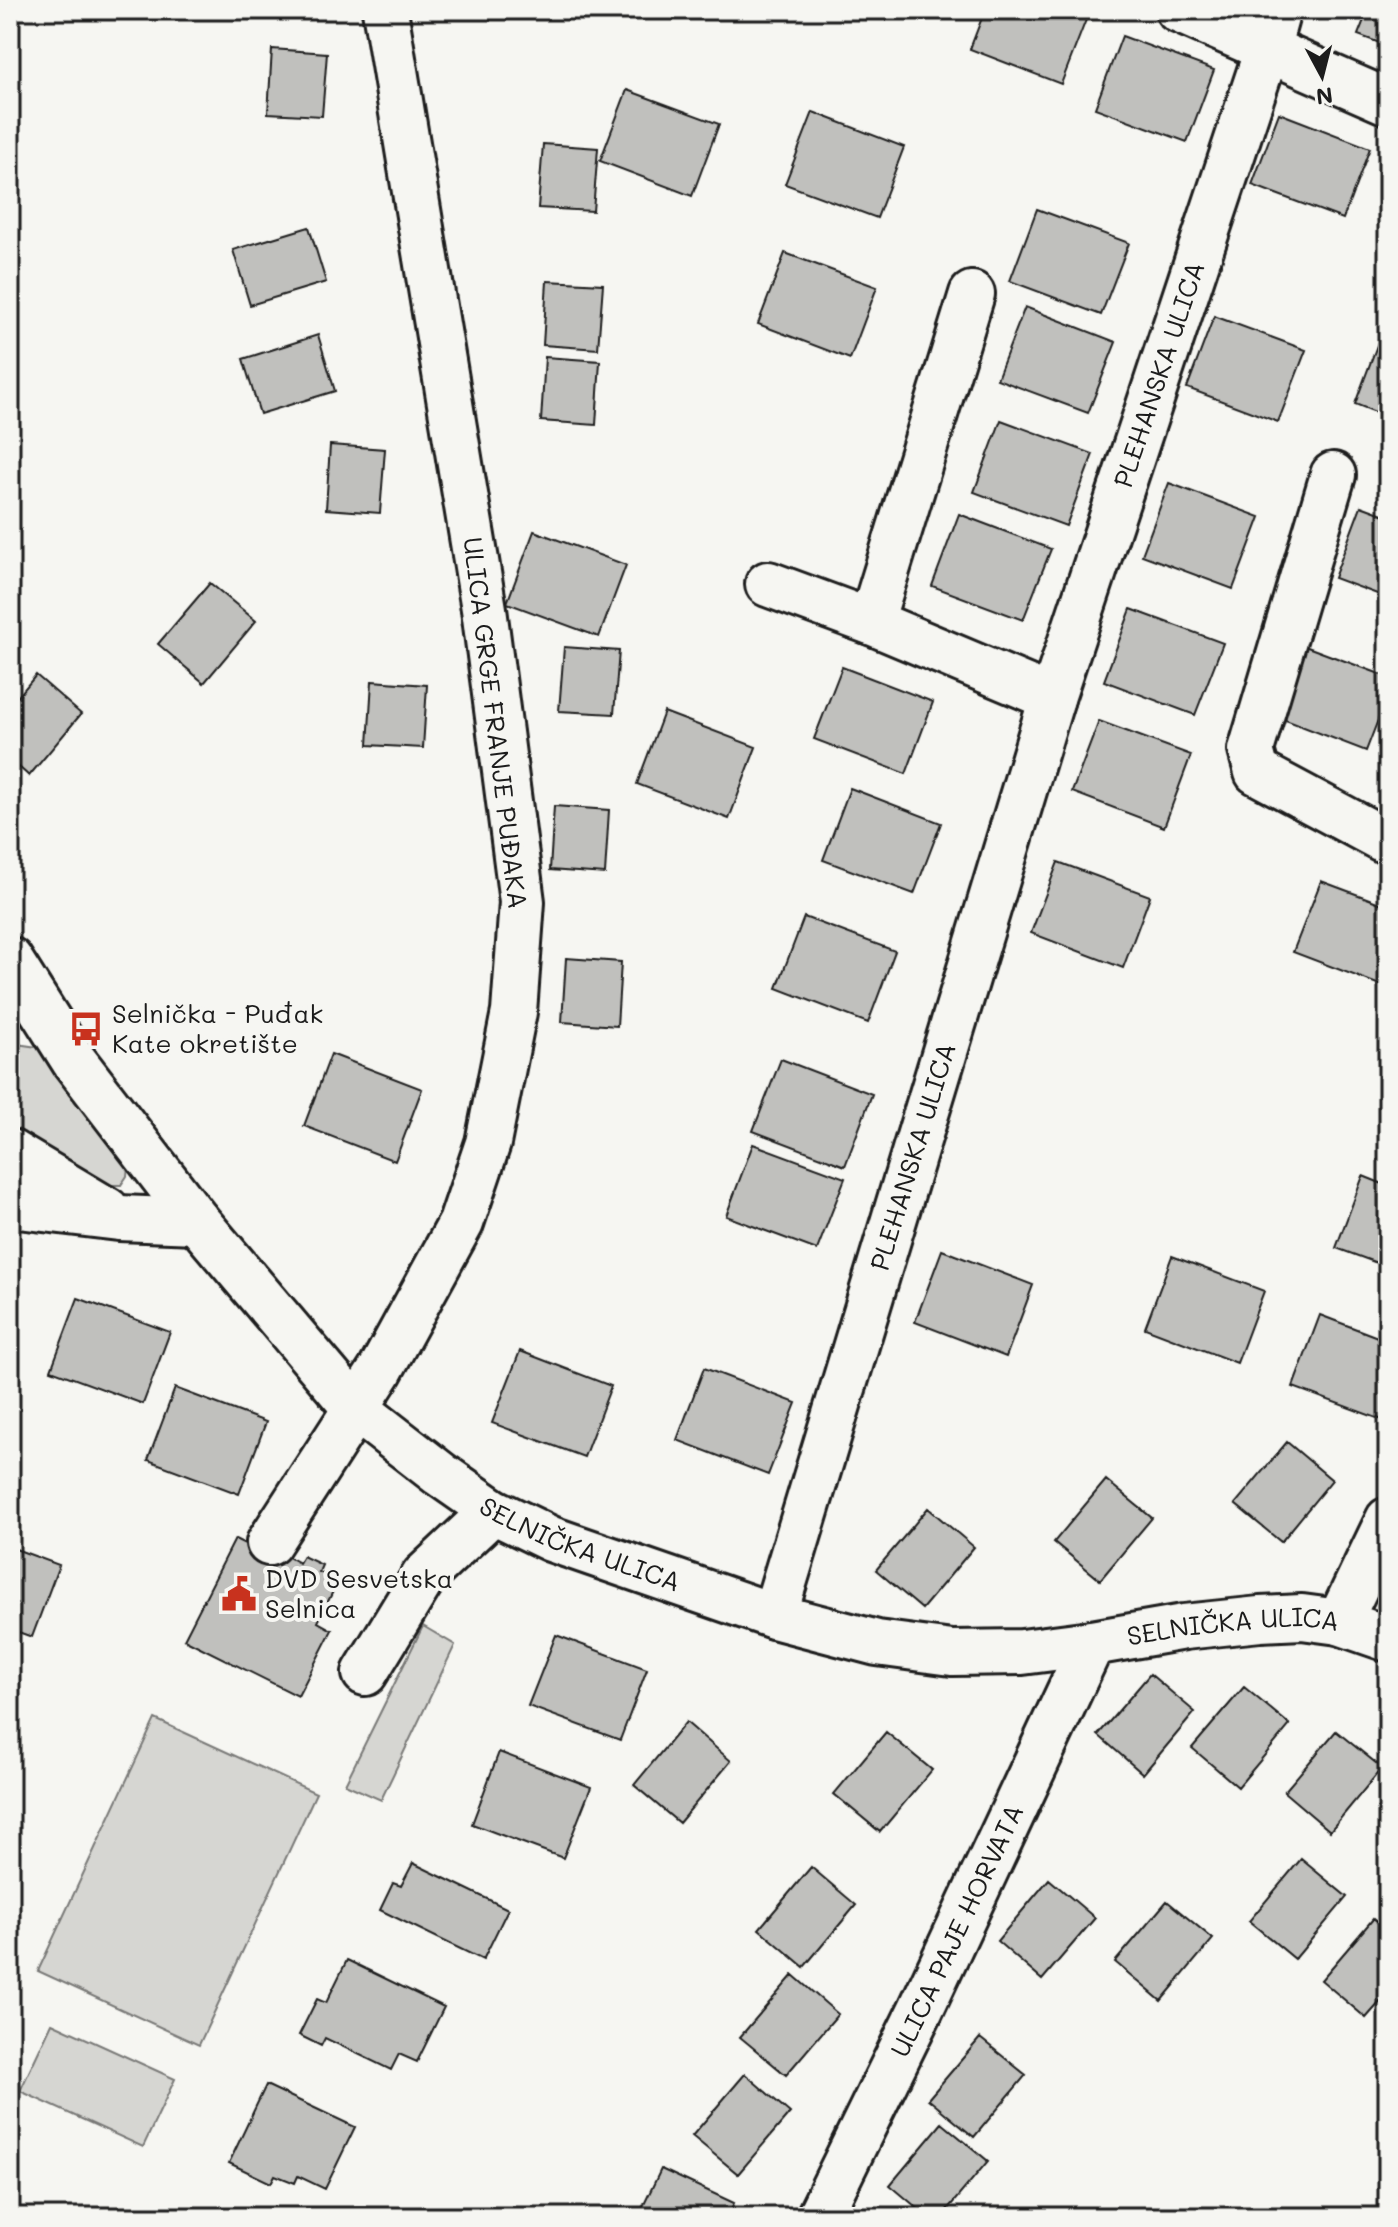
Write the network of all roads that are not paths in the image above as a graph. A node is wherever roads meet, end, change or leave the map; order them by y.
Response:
1 (385, 10) edge
2 (1178, 10) edge
3 (1272, 30) edge
4 (1388, 102) edge
5 (972, 294) dead end
6 (1333, 475) dead end
7 (768, 584) dead end
8 (871, 622) junction
9 (1052, 698) junction
10 (1388, 842) edge
11 (10, 960) edge
12 (24, 1012) edge
13 (10, 1152) edge
14 (10, 1205) edge
15 (119, 1218) junction
16 (197, 1221) junction
17 (355, 1408) junction
18 (493, 1511) junction
19 (1388, 1520) edge
20 (269, 1543) dead end
21 (774, 1616) junction
22 (1339, 1622) junction
23 (1388, 1639) edge
24 (1092, 1643) junction
25 (365, 1673) dead end
26 (819, 2217) edge

1 - 17 street, ULICA GRGE FRANJE PUĐAKA
2 - 3 street
3 - 4 street
3 - 9 street, PLEHANSKA ULICA
5 - 8 street
6 - 10 street
7 - 8 street
8 - 9 street
9 - 21 street, PLEHANSKA ULICA
11 - 12 street, SELNIČKA ULICA
12 - 16 street, SELNIČKA ULICA
13 - 15 street
14 - 15 street
15 - 16 street
16 - 17 street, SELNIČKA ULICA
17 - 18 street, SELNIČKA ULICA
17 - 20 street, ULICA GRGE FRANJE PUĐAKA
18 - 21 street, SELNIČKA ULICA
18 - 25 street
19 - 22 street
21 - 24 street, SELNIČKA ULICA
22 - 23 street, SELNIČKA ULICA
22 - 24 street, SELNIČKA ULICA
24 - 26 street, ULICA PAJE HORVATA

